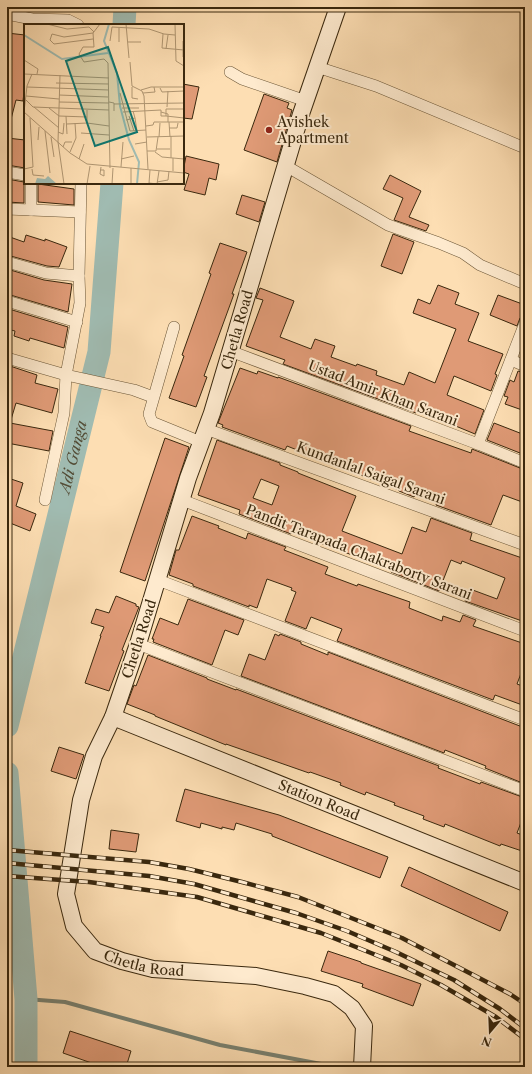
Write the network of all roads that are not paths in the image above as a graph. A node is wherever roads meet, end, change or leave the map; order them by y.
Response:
1 (338, 7) edge
2 (7, 14) edge
3 (32, 22) edge
4 (76, 24) edge
5 (317, 68) junction
6 (230, 72) dead end
7 (306, 101) junction
8 (525, 148) edge
9 (286, 166) junction
10 (7, 172) edge
11 (24, 175) edge
12 (31, 184) edge
13 (81, 184) edge
14 (7, 209) edge
15 (32, 210) junction
16 (80, 212) junction
17 (7, 262) edge
18 (79, 276) junction
19 (525, 284) edge
20 (7, 301) edge
21 (77, 322) junction
22 (525, 323) edge
23 (174, 327) dead end
24 (230, 351) junction
25 (7, 358) edge
26 (511, 360) junction
27 (525, 366) edge
28 (69, 376) junction
29 (153, 396) junction
30 (204, 436) junction
31 (478, 444) junction
32 (525, 464) edge
33 (45, 500) dead end
34 (182, 500) junction
35 (525, 545) edge
36 (158, 580) junction
37 (525, 631) edge
38 (138, 644) junction
39 (113, 717) junction
40 (525, 720) edge
41 (525, 791) edge
42 (525, 883) edge
43 (363, 1062) edge

1 - 5 main road, Chetla Road
2 - 3 street
3 - 4 street
5 - 7 main road, Chetla Road
5 - 8 street
6 - 7 street
7 - 9 main road, Chetla Road
9 - 19 street
9 - 24 main road, Chetla Road
10 - 11 street
12 - 15 street
13 - 16 street
14 - 15 street
15 - 16 street
16 - 18 street
17 - 18 street
18 - 21 street
20 - 21 street
21 - 28 street
22 - 26 street
23 - 29 street, Kundanlal Saigal Sarani
24 - 30 main road, Chetla Road
24 - 31 street, Ustad Amir Khan Sarani
25 - 28 street
26 - 27 street
26 - 31 street
28 - 29 street
28 - 33 street
29 - 30 street, Kundanlal Saigal Sarani
30 - 34 main road, Chetla Road
30 - 35 street, Kundanlal Saigal Sarani
31 - 32 street, Ustad Amir Khan Sarani
34 - 36 main road, Chetla Road
34 - 37 street, Pandit Tarapada Chakraborty Sarani
36 - 38 main road, Chetla Road
36 - 40 street
38 - 39 main road, Chetla Road
38 - 41 street
39 - 42 main road, Station Road
39 - 43 main road, Chetla Road

